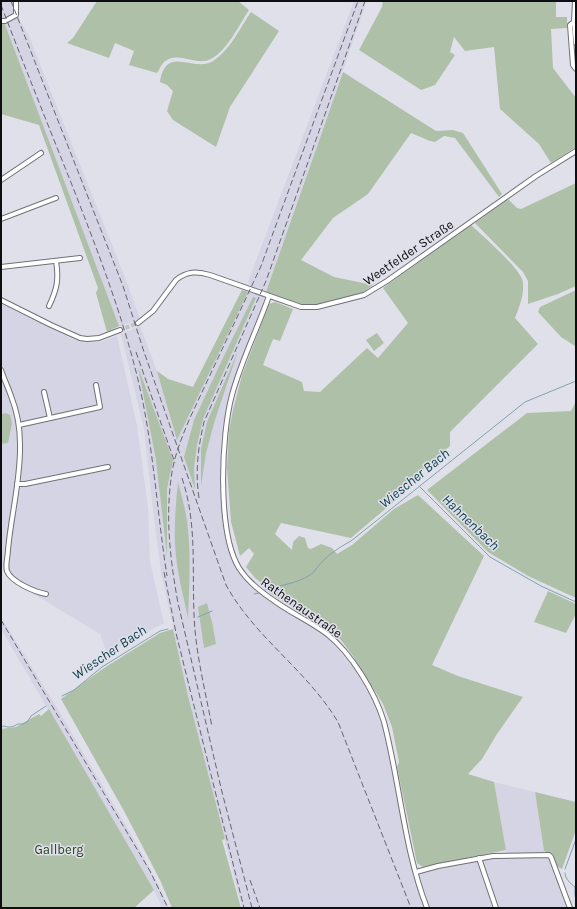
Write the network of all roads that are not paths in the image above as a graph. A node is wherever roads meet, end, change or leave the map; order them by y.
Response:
1 (16, 1) edge
2 (575, 1) edge
3 (1, 21) edge
4 (574, 44) edge
5 (574, 52) edge
6 (576, 69) edge
7 (576, 151) edge
8 (41, 153) dead end
9 (1, 180) edge
10 (56, 198) dead end
11 (1, 219) edge
12 (80, 258) dead end
13 (56, 261) junction
14 (1, 267) edge
15 (269, 296) junction
16 (1, 300) edge
17 (49, 306) dead end
18 (138, 323) tunnel mouth
19 (120, 330) tunnel mouth
20 (1, 370) edge
21 (96, 385) dead end
22 (44, 392) dead end
23 (50, 418) junction
24 (19, 425) junction
25 (108, 467) dead end
26 (17, 484) junction
27 (46, 594) dead end
28 (479, 858) junction
29 (416, 872) junction
30 (428, 908) edge
31 (496, 908) edge
32 (570, 908) edge

1 - 3 street
2 - 4 street
4 - 5 street
5 - 6 street
7 - 15 street, Weetfelder Straße
8 - 9 street
10 - 11 street
12 - 13 street
13 - 14 street
13 - 17 street
15 - 18 street, Weetfelder Straße
15 - 29 street, Rathenaustraße
16 - 19 street
20 - 24 street
21 - 23 street
22 - 23 street
23 - 24 street
24 - 26 street
25 - 26 street
26 - 27 street
28 - 29 street
28 - 31 street
28 - 32 street
29 - 30 street, Rathenaustraße

